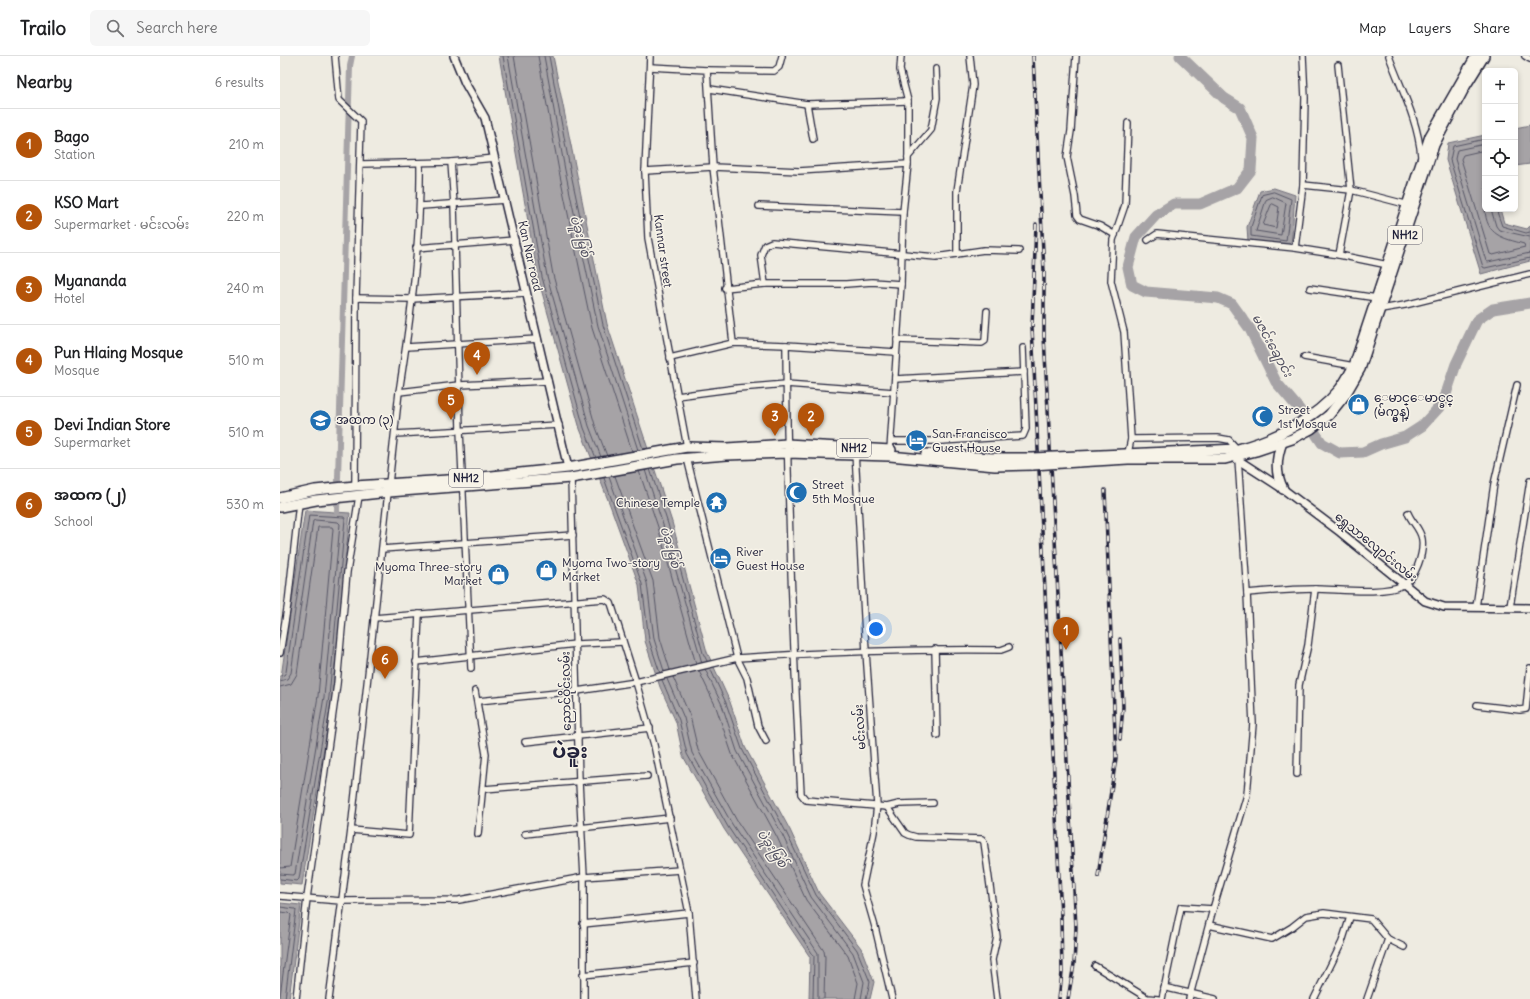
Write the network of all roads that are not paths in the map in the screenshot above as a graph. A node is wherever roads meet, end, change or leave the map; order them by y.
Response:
1 (335, 56) edge
2 (454, 56) edge
3 (650, 56) edge
4 (782, 56) edge
5 (901, 56) edge
6 (970, 56) edge
7 (1076, 56) edge
8 (1303, 56) edge
9 (1389, 56) edge
10 (1476, 56) edge
11 (1484, 56) edge
12 (1525, 56) edge
13 (1530, 59) edge
14 (1338, 66) dead end
15 (650, 67) junction
16 (936, 69) dead end
17 (707, 70) junction
18 (710, 89) junction
19 (908, 101) junction
20 (807, 104) junction
21 (1128, 123) dead end
22 (813, 139) dead end
23 (908, 157) junction
24 (495, 158) junction
25 (1421, 158) junction
26 (451, 162) junction
27 (420, 163) junction
28 (361, 164) junction
29 (908, 164) junction
30 (713, 167) junction
31 (645, 171) junction
32 (1303, 185) junction
33 (1351, 190) junction
34 (505, 200) junction
35 (454, 205) junction
36 (421, 206) junction
37 (759, 206) dead end
38 (1411, 206) junction
39 (903, 212) junction
40 (1115, 234) junction
41 (515, 240) junction
42 (1148, 240) dead end
43 (456, 246) junction
44 (416, 248) junction
45 (1295, 248) junction
46 (1019, 252) dead end
47 (902, 254) junction
48 (957, 254) junction
49 (1339, 255) junction
50 (1388, 265) junction
51 (1530, 274) edge
52 (765, 284) junction
53 (901, 284) junction
54 (725, 288) junction
55 (1310, 288) dead end
56 (527, 293) junction
57 (457, 296) junction
58 (356, 298) junction
59 (1377, 298) junction
60 (411, 299) junction
61 (1381, 309) junction
62 (987, 311) dead end
63 (538, 338) junction
64 (897, 340) junction
65 (733, 343) junction
66 (458, 344) junction
67 (786, 345) junction
68 (406, 347) junction
69 (1023, 348) dead end
70 (896, 352) junction
71 (1304, 357) dead end
72 (670, 358) junction
73 (1354, 366) junction
74 (1024, 372) junction
75 (894, 379) junction
76 (548, 381) junction
77 (786, 384) junction
78 (1517, 385) dead end
79 (459, 386) junction
80 (399, 392) junction
81 (894, 392) junction
82 (677, 396) junction
83 (559, 425) junction
84 (460, 430) junction
85 (395, 434) junction
86 (1131, 439) junction
87 (1282, 442) junction
88 (891, 446) junction
89 (687, 447) junction
90 (787, 449) junction
91 (855, 451) junction
92 (1128, 453) junction
93 (1238, 455) junction
94 (688, 458) junction
95 (1078, 459) junction
96 (1032, 461) junction
97 (572, 467) junction
98 (573, 478) junction
99 (1530, 481) edge
100 (463, 483) junction
101 (355, 486) junction
102 (389, 488) junction
103 (1283, 489) junction
104 (357, 496) junction
105 (280, 498) edge
106 (299, 503) junction
107 (280, 507) edge
108 (1408, 513) dead end
109 (574, 535) junction
110 (466, 543) junction
111 (382, 549) junction
112 (1405, 584) junction
113 (1315, 589) junction
114 (1247, 593) junction
115 (575, 602) junction
116 (1476, 607) junction
117 (1510, 607) junction
118 (1530, 608) edge
119 (468, 610) junction
120 (419, 614) junction
121 (374, 618) junction
122 (623, 642) junction
123 (576, 644) junction
124 (1009, 647) dead end
125 (936, 649) junction
126 (866, 652) junction
127 (280, 653) edge
128 (793, 654) junction
129 (471, 656) junction
130 (737, 658) junction
131 (416, 662) junction
132 (471, 668) dead end
133 (1530, 668) edge
134 (636, 682) junction
135 (475, 691) dead end
136 (577, 691) junction
137 (478, 701) junction
138 (1477, 705) dead end
139 (650, 728) junction
140 (938, 735) dead end
141 (578, 737) junction
142 (525, 742) dead end
143 (766, 742) dead end
144 (1297, 774) dead end
145 (647, 776) dead end
146 (579, 782) junction
147 (484, 789) junction
148 (933, 803) dead end
149 (877, 805) junction
150 (887, 807) junction
151 (670, 818) junction
152 (582, 828) junction
153 (351, 830) junction
154 (478, 834) dead end
155 (524, 834) dead end
156 (680, 870) junction
157 (584, 877) junction
158 (280, 896) edge
159 (307, 898) junction
160 (341, 901) junction
161 (1213, 909) junction
162 (689, 913) junction
163 (1350, 917) junction
164 (583, 924) junction
165 (1209, 925) junction
166 (1388, 939) junction
167 (1404, 947) dead end
168 (694, 963) junction
169 (1095, 966) dead end
170 (583, 975) junction
171 (1163, 987) junction
172 (1191, 993) junction
173 (296, 999) edge
174 (329, 999) edge
175 (584, 999) edge
176 (696, 999) edge
177 (892, 999) edge
178 (997, 999) edge
179 (1158, 999) edge
180 (1162, 999) edge
181 (1189, 999) edge
182 (1215, 999) edge
183 (1314, 999) edge
184 (1367, 999) edge

1 - 28 street
2 - 24 street, Kan Nar road
3 - 15 street, Kannar street
4 - 17 street
5 - 19 street
6 - 48 street
7 - 40 street
8 - 32 street
9 - 25 street
10 - 25 highway, NH12
11 - 38 highway, NH12
12 - 13 street
14 - 33 street
15 - 17 street
15 - 31 street, Kannar street
16 - 23 street
17 - 18 street
18 - 20 street
18 - 30 street
19 - 20 street
19 - 23 street
20 - 22 street
21 - 40 street
23 - 29 street
24 - 26 street
24 - 34 street, Kan Nar road
25 - 38 highway, NH12
26 - 27 street
26 - 35 street
27 - 28 street
27 - 36 street
28 - 58 street
29 - 30 street
29 - 39 street
30 - 31 street
30 - 54 street
31 - 72 street, Kannar street
32 - 33 street
32 - 45 street
33 - 38 street
33 - 49 street
34 - 35 street
34 - 41 street, Kan Nar road
35 - 36 street
35 - 43 street
36 - 44 street
37 - 39 street
38 - 50 highway, NH12
38 - 61 highway, NH12
39 - 47 street
40 - 86 street
41 - 43 street
41 - 56 street, Kan Nar road
42 - 45 street
43 - 44 street
43 - 57 street
44 - 60 street
45 - 49 street
46 - 48 street
47 - 48 street
47 - 52 street
47 - 53 street
49 - 50 street
50 - 59 highway, NH12
51 - 61 street
52 - 53 street
52 - 54 street
53 - 64 street
54 - 65 street
55 - 59 street
56 - 57 street
56 - 63 street, Kan Nar road
57 - 60 street
57 - 66 street
58 - 60 street
58 - 101 street
59 - 73 highway, NH12
60 - 68 street
61 - 87 highway, NH12
62 - 64 street
63 - 66 street
63 - 76 street, Kan Nar road
64 - 70 street
65 - 67 street
65 - 72 street
66 - 68 street
66 - 79 street
67 - 70 street
67 - 77 street
68 - 80 street
69 - 74 street
70 - 75 street
71 - 73 street
72 - 82 street, Kannar street
73 - 93 highway, NH12
74 - 75 street
74 - 88 street
75 - 81 street
76 - 79 street
76 - 83 street, Kan Nar road
77 - 81 street
77 - 82 street
77 - 90 street
78 - 116 street
79 - 80 street
79 - 84 street
80 - 85 street
81 - 88 street
82 - 89 street, Kannar street
83 - 84 street
83 - 97 street, Kan Nar road
84 - 85 street
84 - 100 street
85 - 102 street
86 - 92 street
86 - 93 street
87 - 93 highway, NH12
87 - 103 highway
88 - 91 highway, NH12
88 - 96 highway, NH12
89 - 90 highway, NH12
89 - 97 highway, NH12
90 - 91 highway, NH12
90 - 94 highway, NH12
90 - 128 street
91 - 96 highway, NH12
91 - 126 street, မင်းလမ်း
92 - 93 highway, NH12
92 - 95 highway, NH12
93 - 95 highway, NH12
93 - 103 street, ရွှေသာလျောင်းလမ်း
93 - 114 street
94 - 98 highway, NH12
94 - 130 street
95 - 96 highway, NH12, bridge
97 - 100 highway, NH12
98 - 100 highway, NH12
98 - 109 street, ညောင်ဝိုင်းလမ်း
99 - 117 street
100 - 102 highway, NH12
100 - 110 street
101 - 102 highway, NH12
101 - 105 highway, NH12
102 - 104 highway, NH12
102 - 111 street
103 - 112 street, ရွှေသာလျောင်းလမ်း
104 - 106 highway, NH12
104 - 159 street
106 - 107 highway, NH12
106 - 127 street
108 - 112 street
109 - 110 street
109 - 115 street, ညောင်ဝိုင်းလမ်း
110 - 111 street
110 - 119 street
111 - 121 street
112 - 113 street
112 - 116 street, ရွှေသာလျောင်းလမ်း
113 - 114 street
113 - 144 street
114 - 161 street
115 - 119 street
115 - 122 street
115 - 123 street, ညောင်ဝိုင်းလမ်း
116 - 117 street, ရွှေသာလျောင်းလမ်း
117 - 118 street, ရွှေသာလျောင်းလမ်း
119 - 120 street
119 - 129 street
120 - 121 street
120 - 131 street
121 - 153 street
122 - 123 street
122 - 134 street
123 - 129 street
123 - 136 street, ညောင်ဝိုင်းလမ်း
124 - 125 street
125 - 126 street
125 - 140 street
126 - 128 street
126 - 149 street, မင်းလမ်း
128 - 130 street
128 - 149 street
129 - 131 street
129 - 132 street
130 - 134 street
130 - 143 street
131 - 153 street
133 - 138 street
134 - 136 street
134 - 139 street
135 - 137 street
136 - 137 street
136 - 141 street, ညောင်ဝိုင်းလမ်း
137 - 147 street
139 - 141 street
139 - 151 street
141 - 142 street
141 - 146 street, ညောင်ဝိုင်းလမ်း
145 - 146 street
146 - 147 street
146 - 152 street, ညောင်ဝိုင်းလမ်း
147 - 154 street
148 - 150 street
149 - 150 street
149 - 177 street, မင်းလမ်း
150 - 178 street
151 - 152 street
151 - 156 street
152 - 155 street
152 - 157 street, ညောင်ဝိုင်းလမ်း
153 - 160 street
156 - 157 street
156 - 162 street
157 - 160 street
157 - 164 street, ညောင်ဝိုင်းလမ်း
158 - 159 street
159 - 160 street
159 - 173 street
160 - 174 street
161 - 165 street
161 - 171 street
162 - 164 street
162 - 168 street
163 - 165 street
163 - 166 street
163 - 183 street
164 - 170 street, ညောင်ဝိုင်းလမ်း
165 - 172 street
166 - 167 street
166 - 184 street
168 - 170 street
168 - 176 street
169 - 179 street
170 - 175 street, ညောင်ဝိုင်းလမ်း
171 - 172 street
171 - 180 street
172 - 181 street
172 - 182 street

